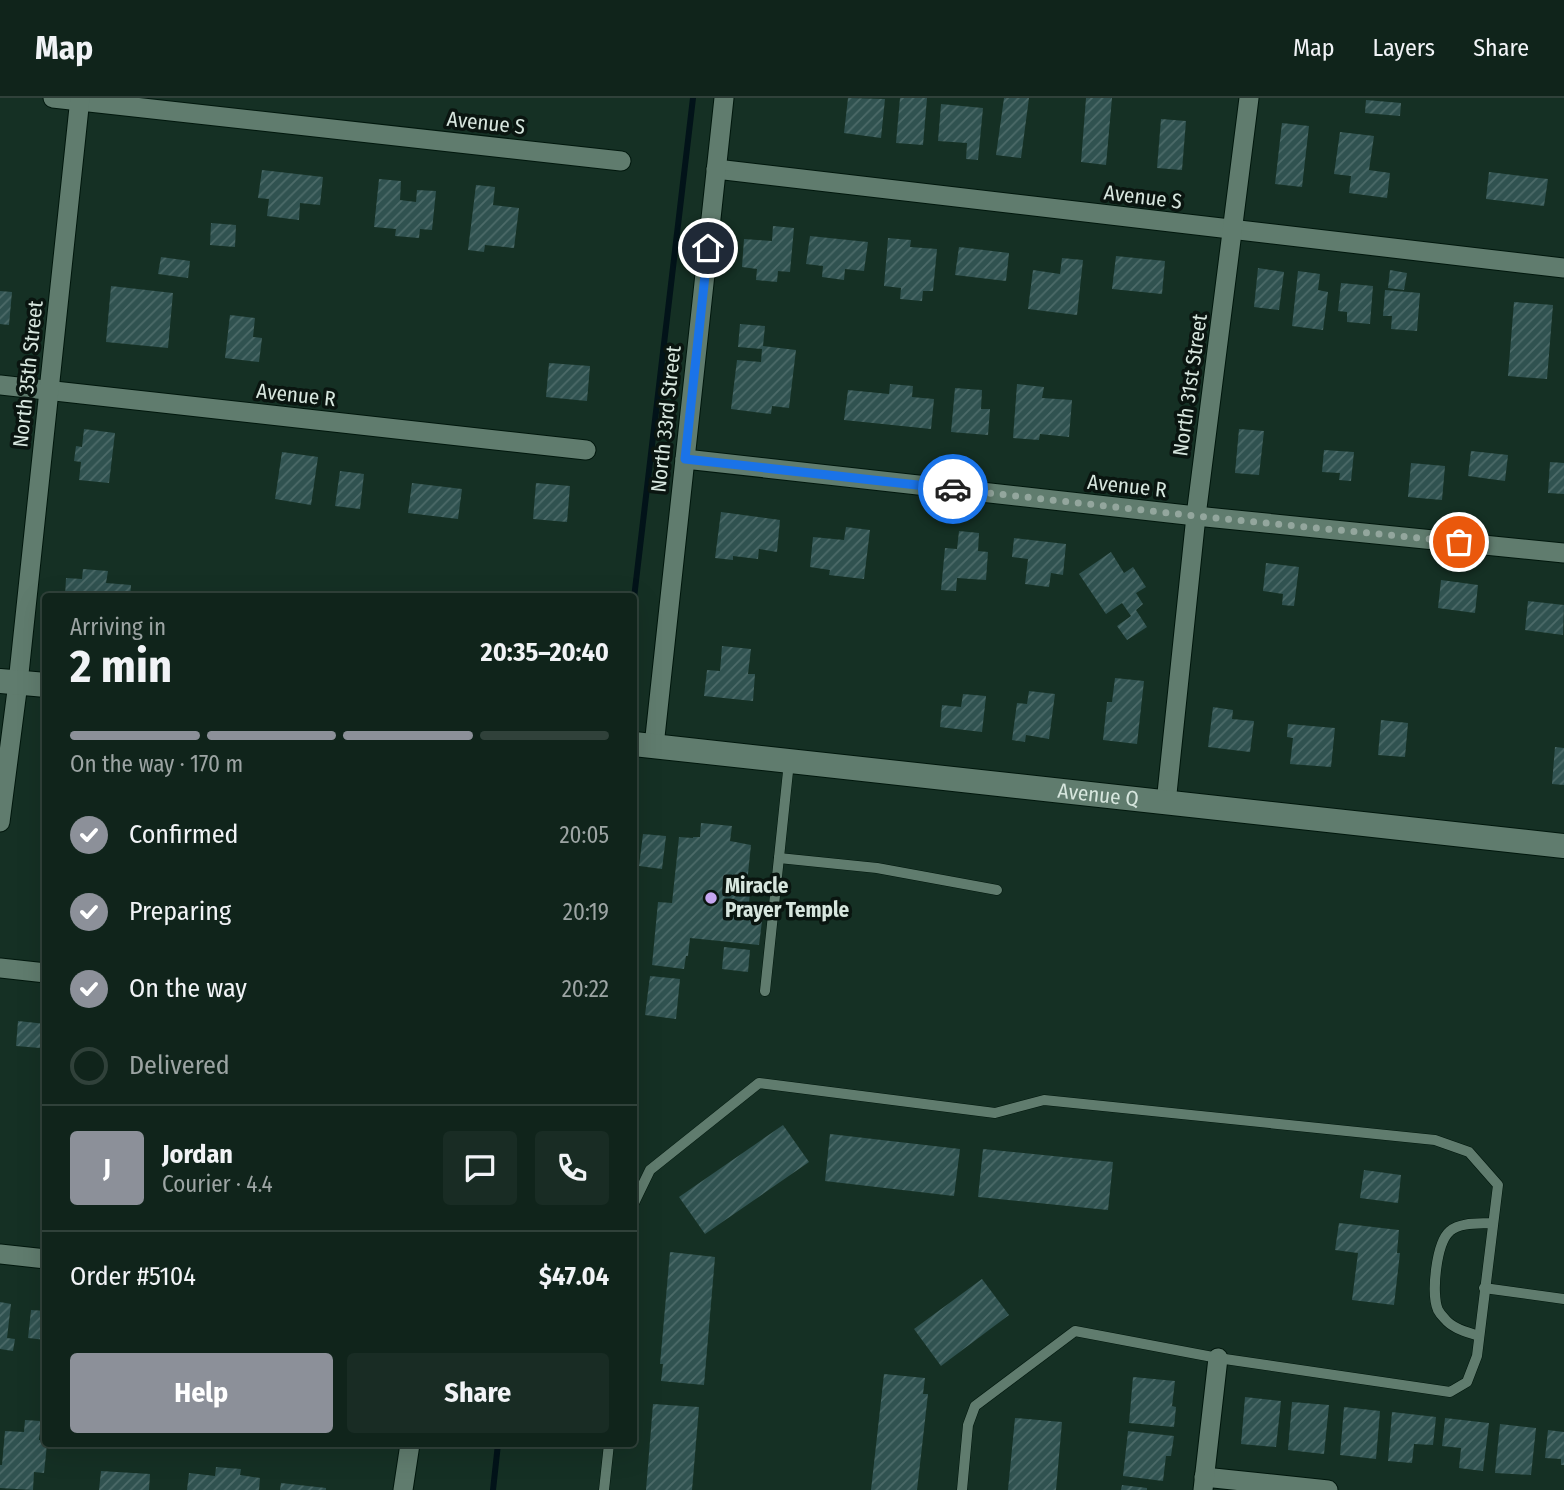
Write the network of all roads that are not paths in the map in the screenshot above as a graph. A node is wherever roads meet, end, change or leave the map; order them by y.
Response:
1 (53, 98) edge
2 (724, 98) edge
3 (1249, 98) edge
4 (80, 99) edge
5 (621, 161) dead end
6 (716, 169) junction
7 (1233, 230) junction
8 (1564, 268) edge
9 (0, 385) edge
10 (49, 390) junction
11 (586, 450) dead end
12 (685, 459) junction
13 (1196, 516) junction
14 (1564, 553) edge
15 (9, 682) edge
16 (42, 685) edge
17 (644, 745) edge
18 (789, 761) junction
19 (1166, 803) junction
20 (0, 822) edge
21 (1564, 846) edge
22 (779, 858) junction
23 (997, 890) dead end
24 (0, 968) edge
25 (42, 973) edge
26 (765, 991) dead end
27 (637, 1197) edge
28 (1493, 1223) junction
29 (0, 1254) edge
30 (42, 1259) edge
31 (1484, 1288) junction
32 (1548, 1297) junction
33 (1564, 1299) edge
34 (1564, 1307) edge
35 (1479, 1336) junction
36 (1218, 1358) junction
37 (410, 1447) edge
38 (609, 1447) edge
39 (1204, 1484) edge
40 (403, 1490) edge
41 (604, 1490) edge
42 (962, 1490) edge
43 (1328, 1490) edge

1 - 4 street, Avenue S
2 - 6 street, North 33rd Street
3 - 7 street, North 31st Street
4 - 5 street, Avenue S
4 - 10 street, North 35th Street
6 - 7 street, Avenue S
6 - 12 street, North 33rd Street
7 - 8 street, Avenue S
7 - 13 street, North 31st Street
9 - 10 street, Avenue R
10 - 11 street, Avenue R
10 - 15 street, North 35th Street
12 - 13 street, Avenue R
12 - 17 street, North 33rd Street
13 - 14 street, Avenue R
13 - 19 street, North 31st Street
15 - 16 street
15 - 20 street, North 35th Street
17 - 18 street, Avenue Q
18 - 19 street, Avenue Q
18 - 22 lane
19 - 21 street, Avenue Q
22 - 23 lane
22 - 26 lane
24 - 25 street
27 - 28 lane
28 - 31 lane
28 - 35 lane
29 - 30 street
31 - 32 lane
31 - 35 lane
32 - 33 lane
32 - 34 lane
35 - 36 lane
36 - 39 street
36 - 42 lane
37 - 40 street
38 - 41 lane
39 - 43 street

